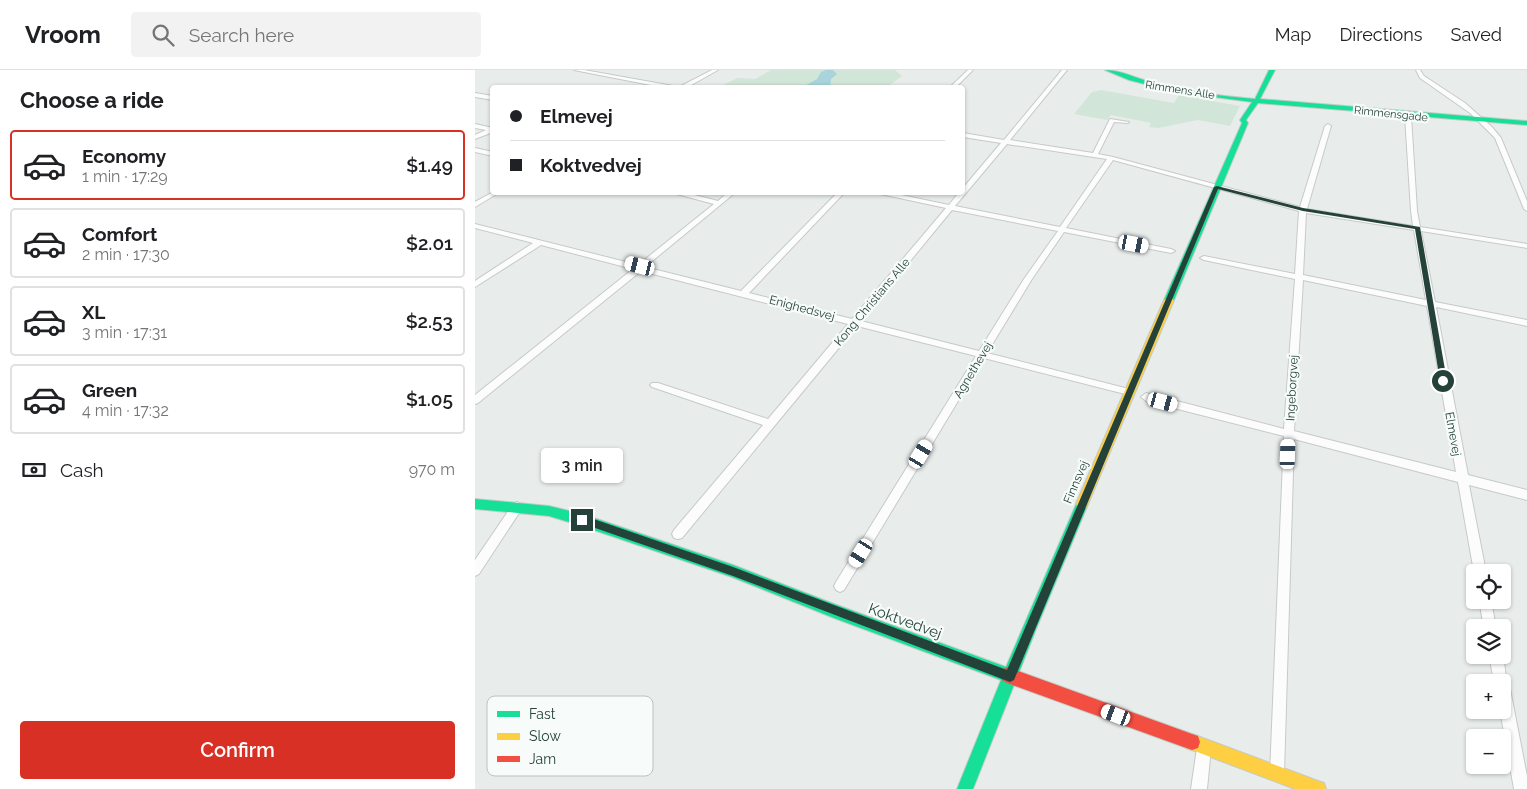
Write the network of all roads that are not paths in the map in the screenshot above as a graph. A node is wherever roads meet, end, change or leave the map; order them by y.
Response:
1 (576, 70) edge
2 (716, 70) edge
3 (971, 70) edge
4 (1065, 70) edge
5 (1107, 70) edge
6 (1418, 70) edge
7 (624, 73) dead end
8 (1270, 75) edge
9 (616, 77) junction
10 (662, 85) edge
11 (685, 85) edge
12 (954, 85) edge
13 (475, 95) edge
14 (490, 98) edge
15 (1259, 101) junction
16 (1408, 116) junction
17 (1484, 121) junction
18 (1126, 122) dead end
19 (1527, 123) edge
20 (475, 126) edge
21 (1328, 126) dead end
22 (490, 130) edge
23 (490, 131) edge
24 (965, 135) edge
25 (475, 137) edge
26 (1006, 141) junction
27 (475, 150) edge
28 (490, 153) edge
29 (1095, 155) junction
30 (1111, 158) junction
31 (1217, 187) junction
32 (965, 190) edge
33 (492, 195) edge
34 (684, 195) edge
35 (729, 195) edge
36 (838, 195) edge
37 (890, 195) edge
38 (961, 195) edge
39 (719, 203) junction
40 (475, 205) edge
41 (951, 207) junction
42 (1527, 209) edge
43 (1303, 210) junction
44 (475, 226) edge
45 (1418, 228) junction
46 (1061, 229) junction
47 (540, 242) junction
48 (1527, 246) edge
49 (1171, 251) dead end
50 (1204, 258) dead end
51 (640, 266) junction
52 (1298, 277) junction
53 (475, 285) edge
54 (744, 292) junction
55 (1429, 303) junction
56 (855, 323) junction
57 (1527, 323) edge
58 (981, 355) junction
59 (655, 385) dead end
60 (1129, 392) junction
61 (1145, 397) dead end
62 (475, 400) edge
63 (770, 424) junction
64 (1289, 434) junction
65 (1461, 478) junction
66 (1527, 494) edge
67 (475, 504) edge
68 (517, 507) junction
69 (678, 534) dead end
70 (1478, 564) edge
71 (475, 570) edge
72 (841, 586) dead end
73 (1010, 676) junction
74 (1509, 719) edge
75 (1204, 748) junction
76 (1277, 774) junction
77 (965, 789) edge
78 (1199, 789) edge
79 (1318, 789) edge
80 (1522, 789) edge

1 - 9 street
2 - 11 street
3 - 12 street
4 - 26 street, Kong Christians Alle
5 - 15 street, Rimmens Alle
6 - 17 street
7 - 9 street
8 - 15 street
9 - 10 street
13 - 14 street
15 - 16 street, Rimmensgade
15 - 31 street, Finnsvej
16 - 17 street, Rimmensgade
16 - 45 street, Elmevej
17 - 19 street, Rimmensgade
17 - 42 street
18 - 29 street
20 - 22 street
21 - 43 street, Ingeborgvej
23 - 25 street
24 - 26 street
26 - 29 street
26 - 32 street, Kong Christians Alle
27 - 28 street
29 - 30 street
30 - 31 street
30 - 46 street, Agnethevej
31 - 43 street
31 - 60 street, Finnsvej
33 - 40 street
34 - 39 street
35 - 39 street
36 - 54 street
37 - 41 street
38 - 41 street, Kong Christians Alle
39 - 51 street
41 - 46 street
41 - 56 street, Kong Christians Alle
43 - 45 street
43 - 52 street, Ingeborgvej
44 - 47 street, Enighedsvej
45 - 48 street
45 - 55 street, Elmevej
46 - 49 street
46 - 58 street, Agnethevej
47 - 51 street, Enighedsvej
47 - 53 street
50 - 52 street
51 - 54 street, Enighedsvej
51 - 62 street
52 - 55 street
52 - 64 street, Ingeborgvej
54 - 56 street, Enighedsvej
55 - 57 street
55 - 65 street, Elmevej
56 - 58 street, Enighedsvej
56 - 63 street, Kong Christians Alle
58 - 60 street, Enighedsvej
58 - 72 street, Agnethevej
59 - 63 street
60 - 73 street, Finnsvej
61 - 64 street
63 - 69 street, Kong Christians Alle
64 - 65 street
64 - 76 street, Ingeborgvej
65 - 66 street
65 - 70 street, Elmevej
67 - 68 street, Koktvedvej
68 - 71 street
68 - 73 street, Koktvedvej
73 - 75 street, Koktvedvej
73 - 77 street, Finnsvej
74 - 80 street
75 - 76 street, Koktvedvej
75 - 78 street
76 - 79 street, Koktvedvej

